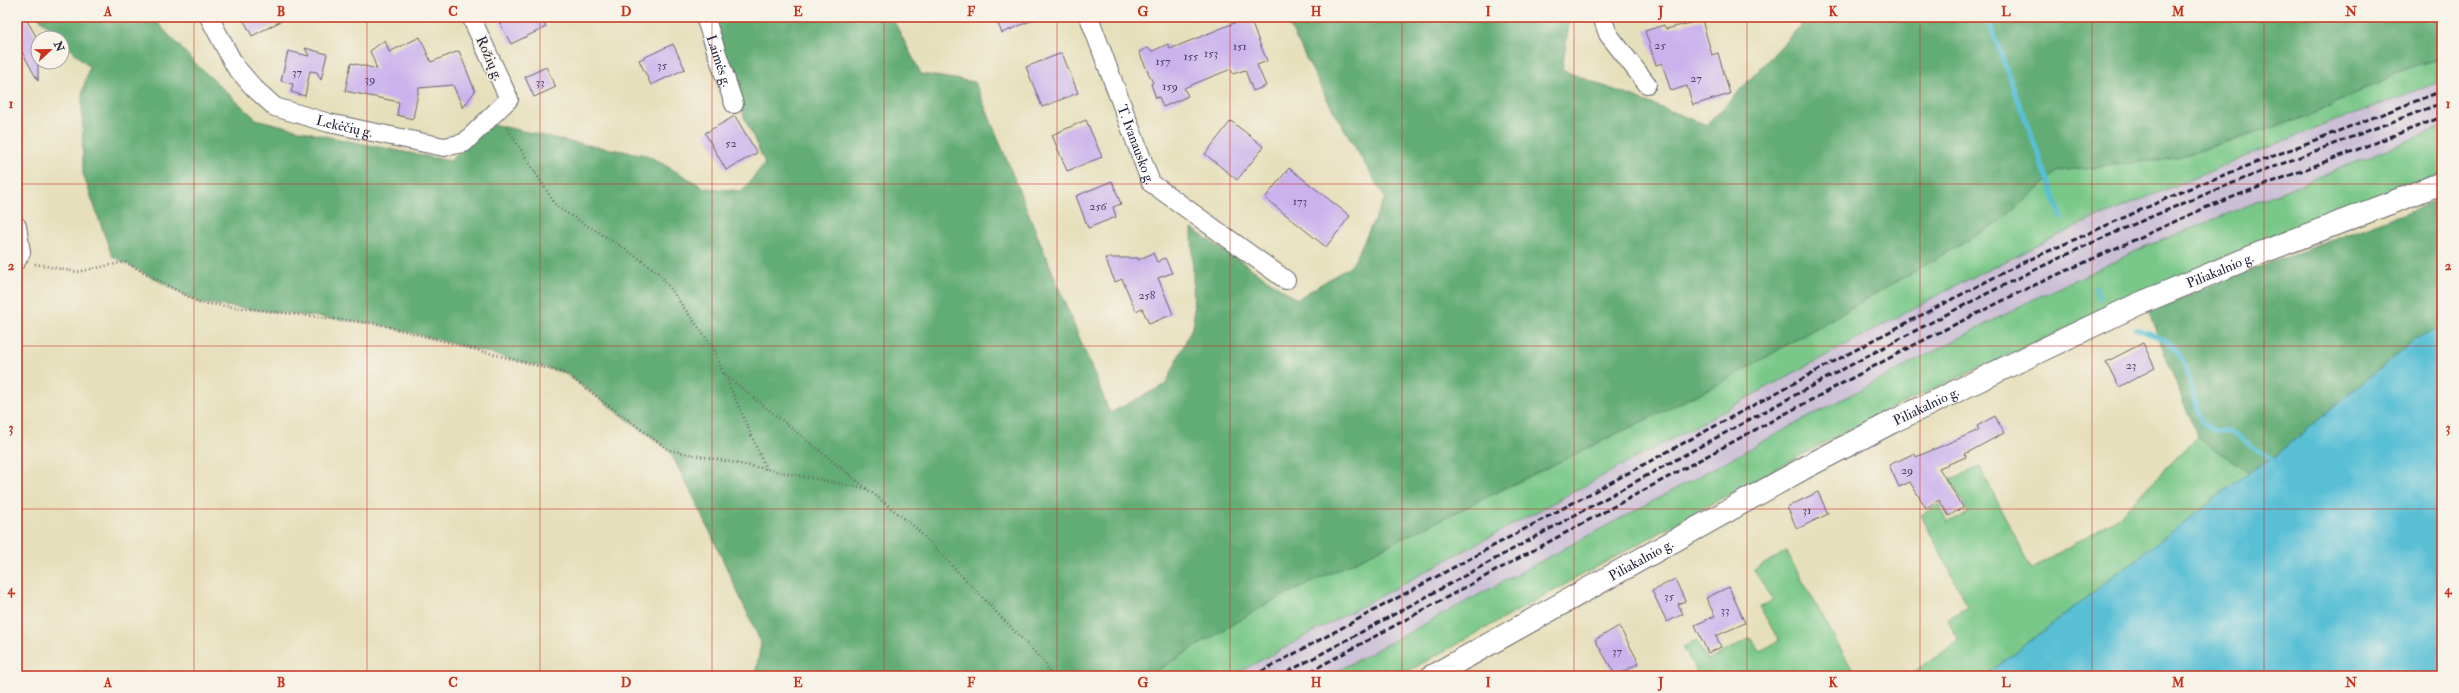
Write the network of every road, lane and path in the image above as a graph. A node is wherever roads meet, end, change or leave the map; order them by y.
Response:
1 (209, 17) edge
2 (471, 17) edge
3 (705, 17) edge
4 (1089, 17) edge
5 (1602, 17) edge
6 (1647, 84) dead end
7 (734, 104) dead end
8 (503, 105) junction
9 (2442, 183) edge
10 (17, 226) edge
11 (19, 256) edge
12 (1286, 280) dead end
13 (723, 373) junction
14 (766, 469) junction
15 (868, 489) junction
16 (1051, 676) edge
17 (1432, 676) edge

1 - 8 street, Lekėčių g.
2 - 8 street, Rožių g.
3 - 7 street, Laimės g.
4 - 12 street, T. Ivanausko g.
5 - 6 street
8 - 13 path
9 - 17 main road, Piliakalnio g.
10 - 11 street
11 - 14 path
13 - 14 path
13 - 15 path
14 - 15 path
15 - 16 path

